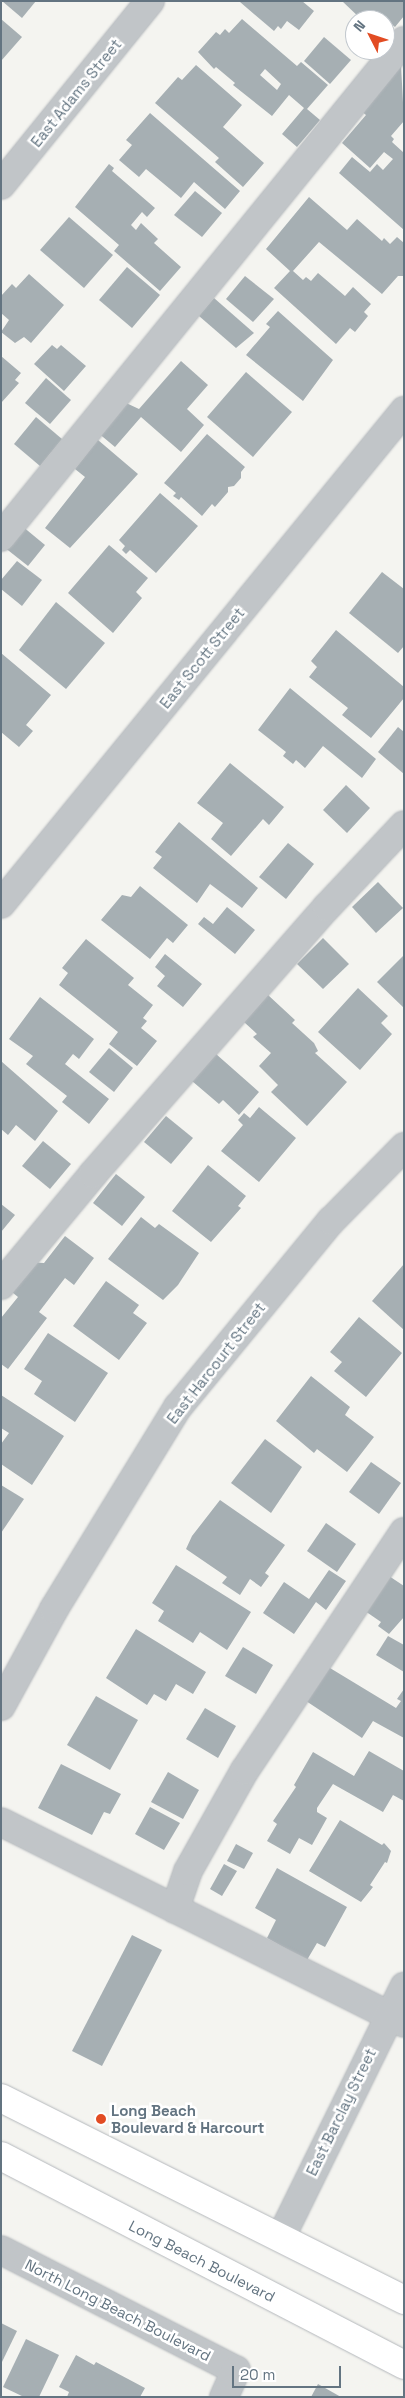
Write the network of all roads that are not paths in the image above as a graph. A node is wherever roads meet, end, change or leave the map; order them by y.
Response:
1 (150, 1) edge
2 (404, 41) edge
3 (1, 185) edge
4 (404, 411) edge
5 (1, 537) edge
6 (404, 825) edge
7 (1, 904) edge
8 (404, 1147) edge
9 (1, 1285) edge
10 (404, 1532) edge
11 (1, 1706) edge
12 (1, 1822) edge
13 (175, 1909) junction
14 (404, 1987) edge
15 (396, 2019) edge
16 (1, 2098) edge
17 (1, 2156) edge
18 (281, 2237) junction
19 (1, 2250) edge
20 (404, 2300) edge
21 (404, 2365) edge
22 (224, 2397) edge

1 - 3 street, East Adams Street
2 - 5 street
4 - 7 street, East Scott Street
6 - 9 street
8 - 11 street, East Harcourt Street
10 - 13 street
12 - 13 street
13 - 15 street
14 - 15 street, East Barclay Street
15 - 18 street, East Barclay Street
16 - 18 main road
17 - 21 main road, Long Beach Boulevard
18 - 20 main road
19 - 22 street, North Long Beach Boulevard

